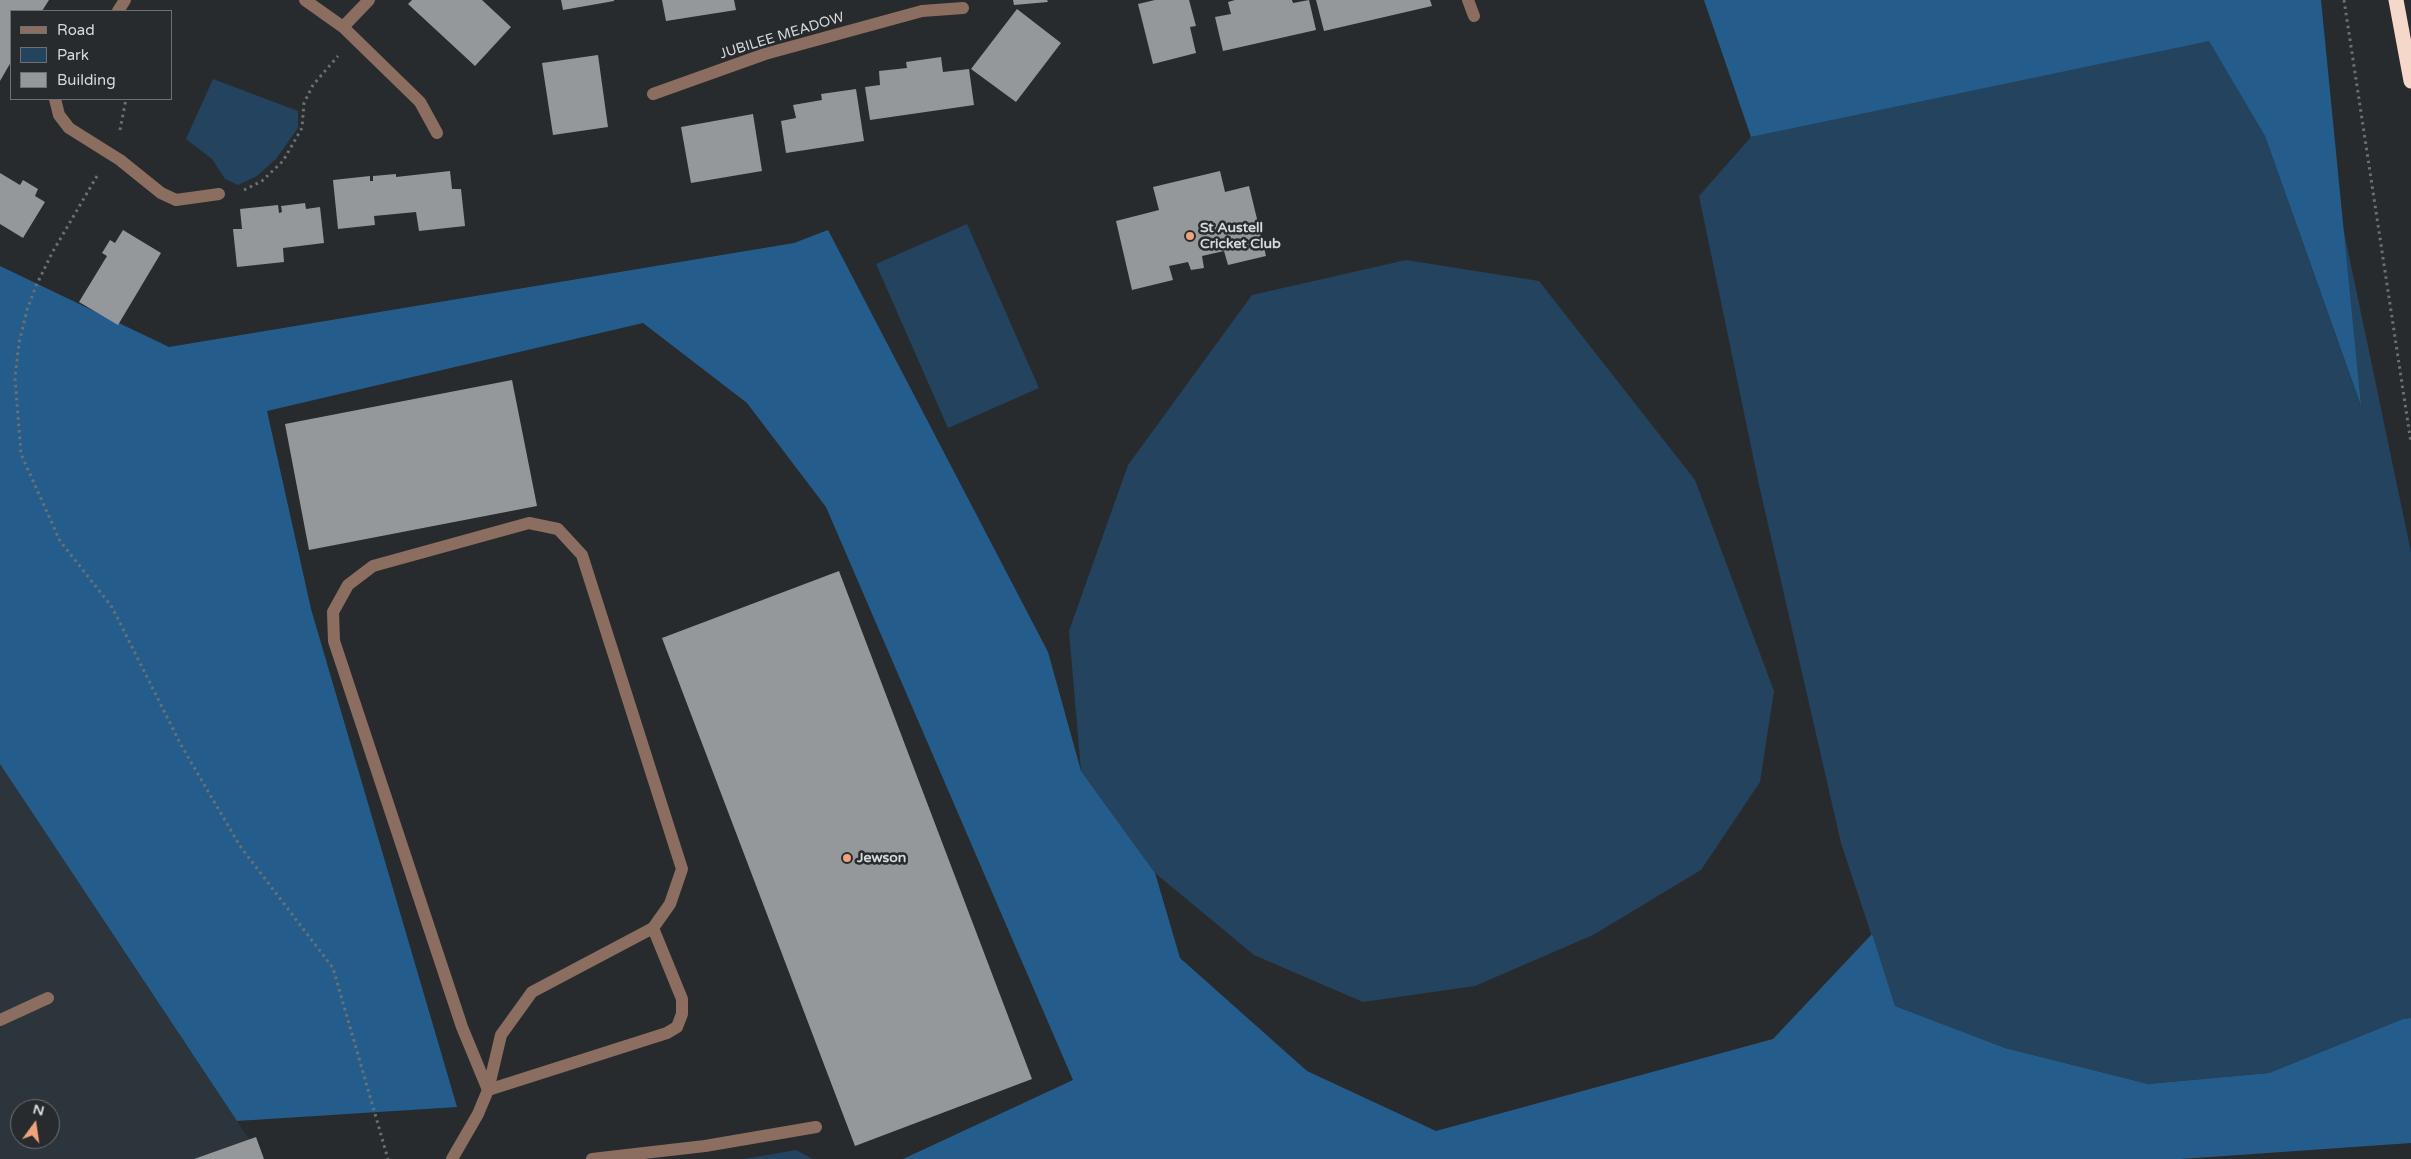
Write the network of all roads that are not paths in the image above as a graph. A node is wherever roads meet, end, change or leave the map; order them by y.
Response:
1 (305, 0) edge
2 (370, 0) edge
3 (1468, 0) edge
4 (2396, 0) edge
5 (921, 6) edge
6 (963, 8) dead end
7 (1474, 16) dead end
8 (343, 27) junction
9 (2411, 81) edge
10 (653, 94) dead end
11 (55, 100) edge
12 (437, 133) dead end
13 (219, 194) road end
14 (653, 928) junction
15 (48, 998) dead end
16 (0, 1020) edge
17 (488, 1090) junction
18 (816, 1127) dead end
19 (452, 1159) edge
20 (592, 1159) edge

1 - 8 street
2 - 8 street
3 - 7 street
4 - 9 highway
5 - 6 street, JUBILEE MEADOW
5 - 10 street, JUBILEE MEADOW
8 - 12 street
11 - 13 street
14 - 17 street
14 - 17 street
14 - 17 street
15 - 16 street
17 - 19 street
18 - 20 street

